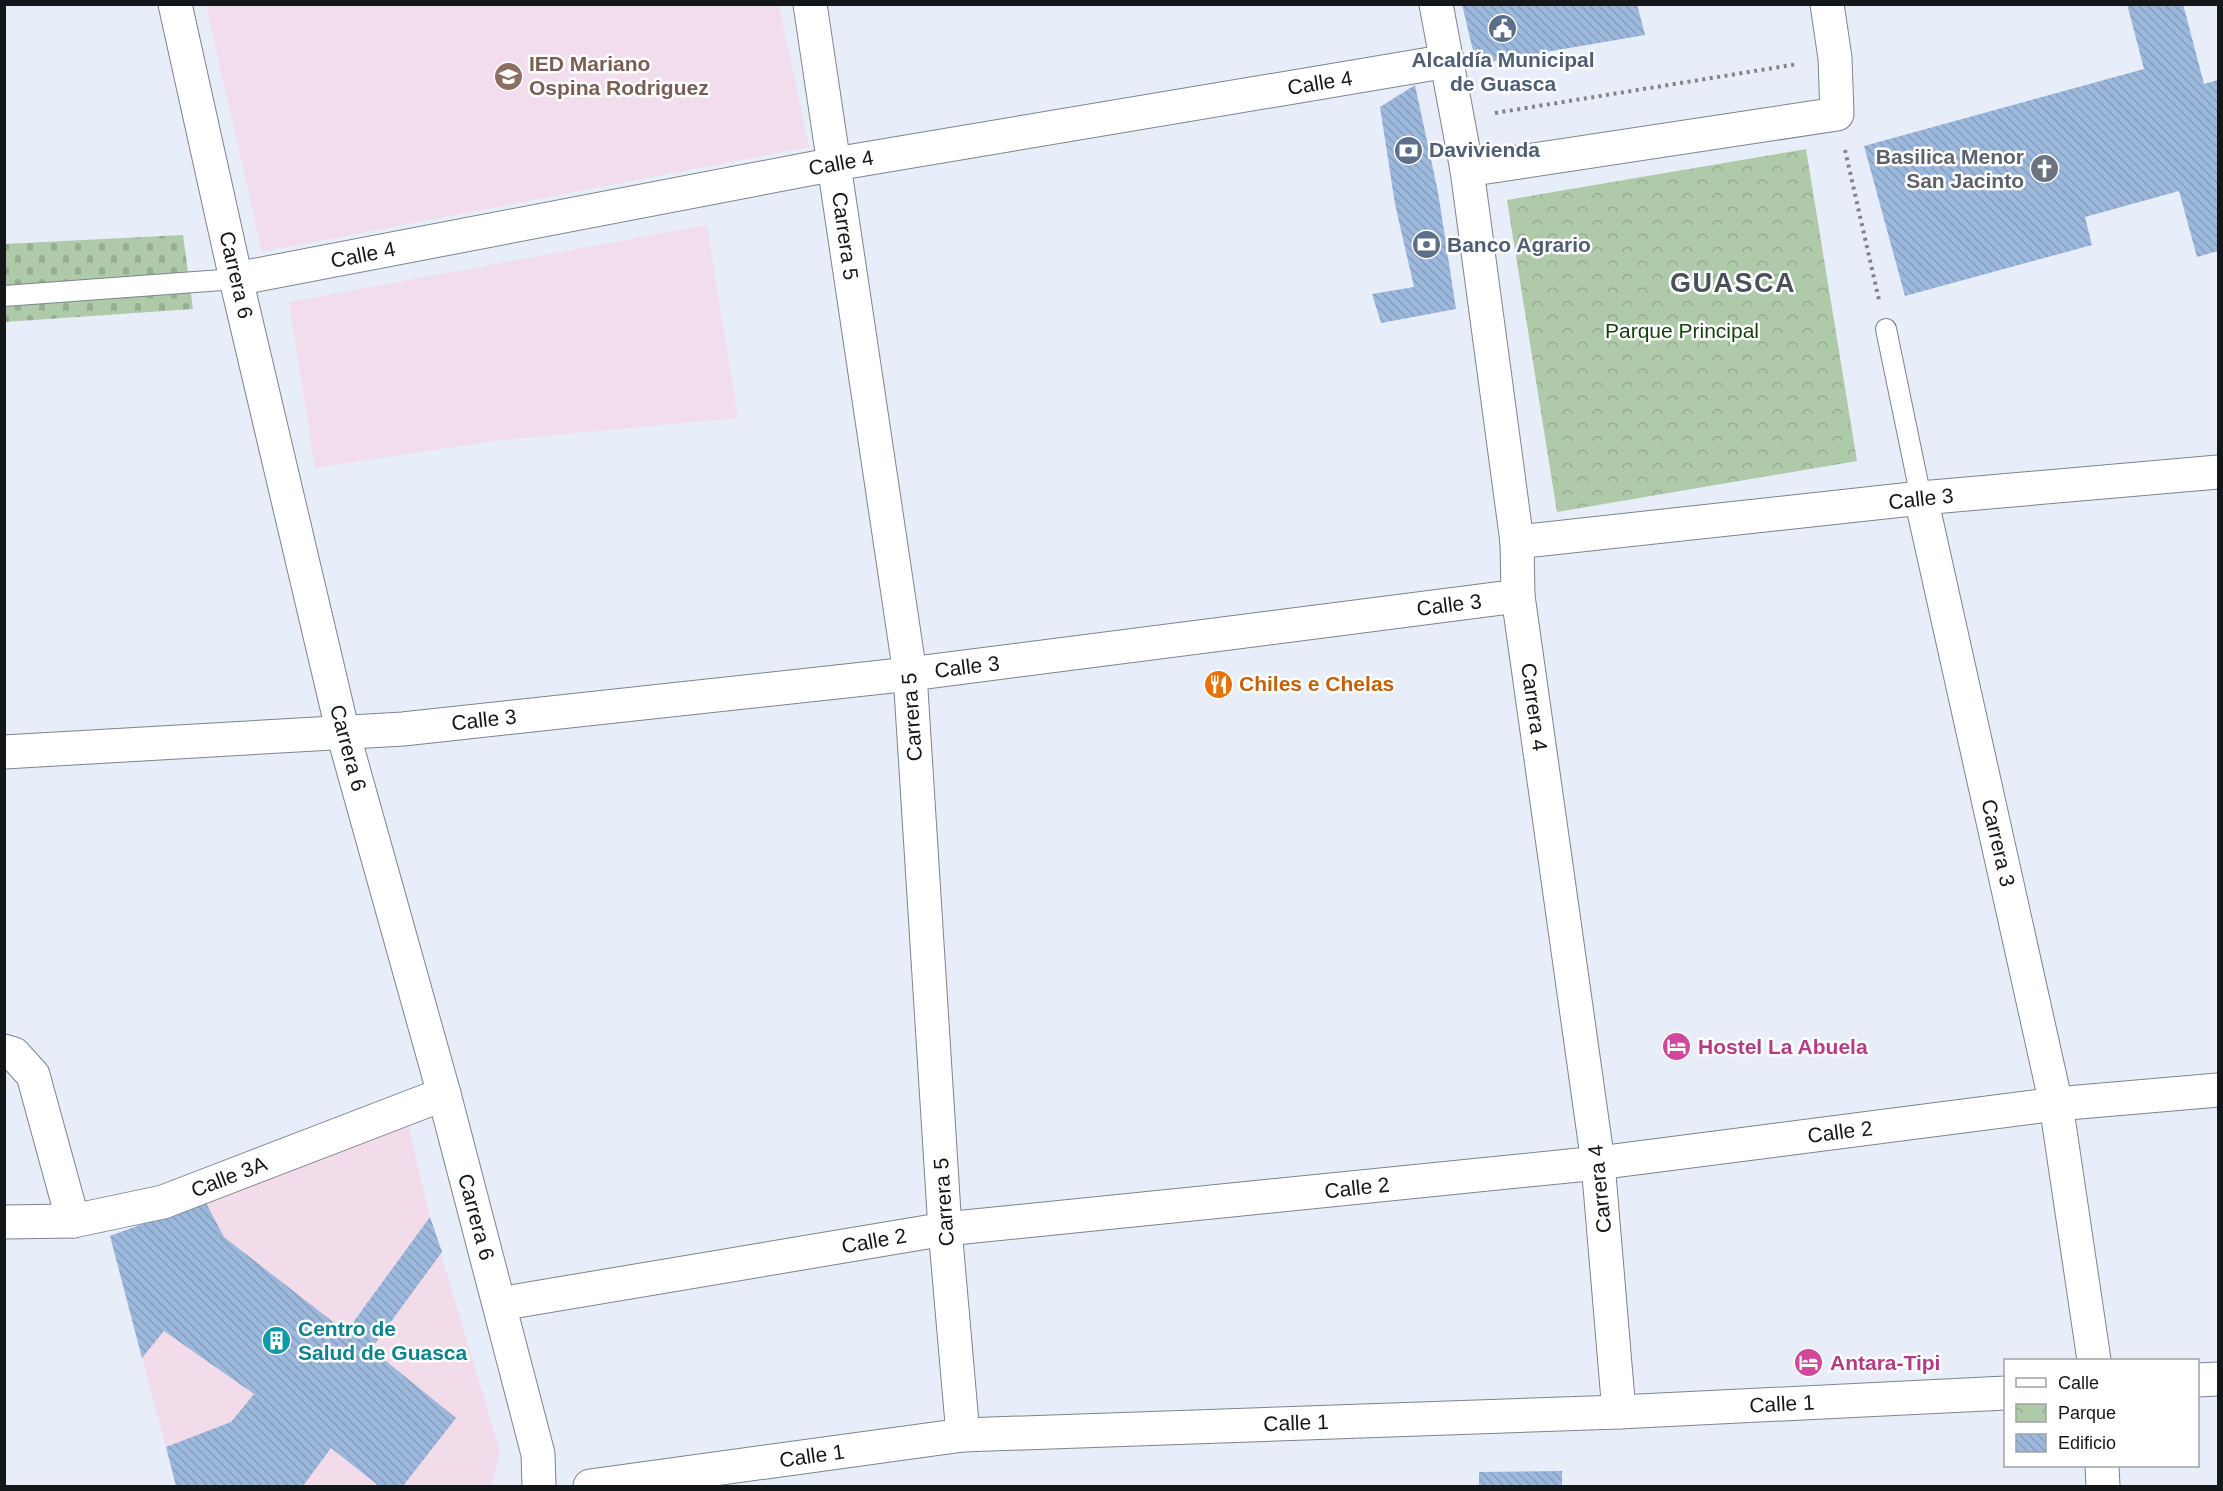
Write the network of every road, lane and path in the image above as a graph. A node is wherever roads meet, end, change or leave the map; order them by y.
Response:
1 (175, 4) edge
2 (810, 4) edge
3 (1437, 4) edge
4 (1827, 4) edge
5 (1834, 58) junction
6 (1448, 61) junction
7 (1837, 114) junction
8 (1458, 119) junction
9 (835, 164) junction
10 (1467, 171) junction
11 (236, 279) junction
12 (4, 296) edge
13 (1886, 329) joint
14 (2218, 472) edge
15 (1921, 498) junction
16 (1517, 542) junction
17 (1518, 596) junction
18 (910, 674) junction
19 (343, 734) junction
20 (4, 752) edge
21 (4, 1051) edge
22 (2218, 1090) edge
23 (444, 1094) junction
24 (2056, 1104) junction
25 (1598, 1163) junction
26 (73, 1221) junction
27 (4, 1222) edge
28 (945, 1229) junction
29 (499, 1304) junction
30 (2094, 1359) edge
31 (2218, 1379) edge
32 (2199, 1380) edge
33 (2004, 1393) edge
34 (1619, 1412) junction
35 (963, 1435) junction
36 (2102, 1467) edge
37 (539, 1486) edge
38 (590, 1486) edge
39 (2103, 1486) edge

1 - 11 street, Carrera 6
2 - 9 street, Carrera 5
3 - 6 street, Carrera 4
4 - 5 street
5 - 7 street
5 - 8 path
6 - 8 street, Carrera 4
6 - 9 street, Calle 4
7 - 10 street
7 - 13 path
8 - 10 street, Carrera 4
9 - 11 street, Calle 4
9 - 18 street, Carrera 5
10 - 16 street, Carrera 4
11 - 12 lane
11 - 19 street, Carrera 6
13 - 15 lane, Carrera 3
14 - 15 street, Calle 3
15 - 16 street, Calle 3
15 - 24 street, Carrera 3
16 - 17 street, Carrera 4
17 - 18 street, Calle 3
17 - 25 street, Carrera 4
18 - 19 street, Calle 3
18 - 28 street, Carrera 5
19 - 20 street, Calle 3
19 - 23 street, Carrera 6
21 - 26 street
22 - 24 street, Calle 2
23 - 26 street, Calle 3A
23 - 29 street, Carrera 6
24 - 25 street, Calle 2
24 - 30 street, Carrera 3
25 - 28 street, Calle 2
25 - 34 street, Carrera 4
26 - 27 street, Calle 3A
28 - 29 street, Calle 2
28 - 35 street, Carrera 5
29 - 37 street, Carrera 6
31 - 32 street
33 - 34 street, Calle 1
34 - 35 street, Calle 1
35 - 38 street, Calle 1
36 - 39 street

